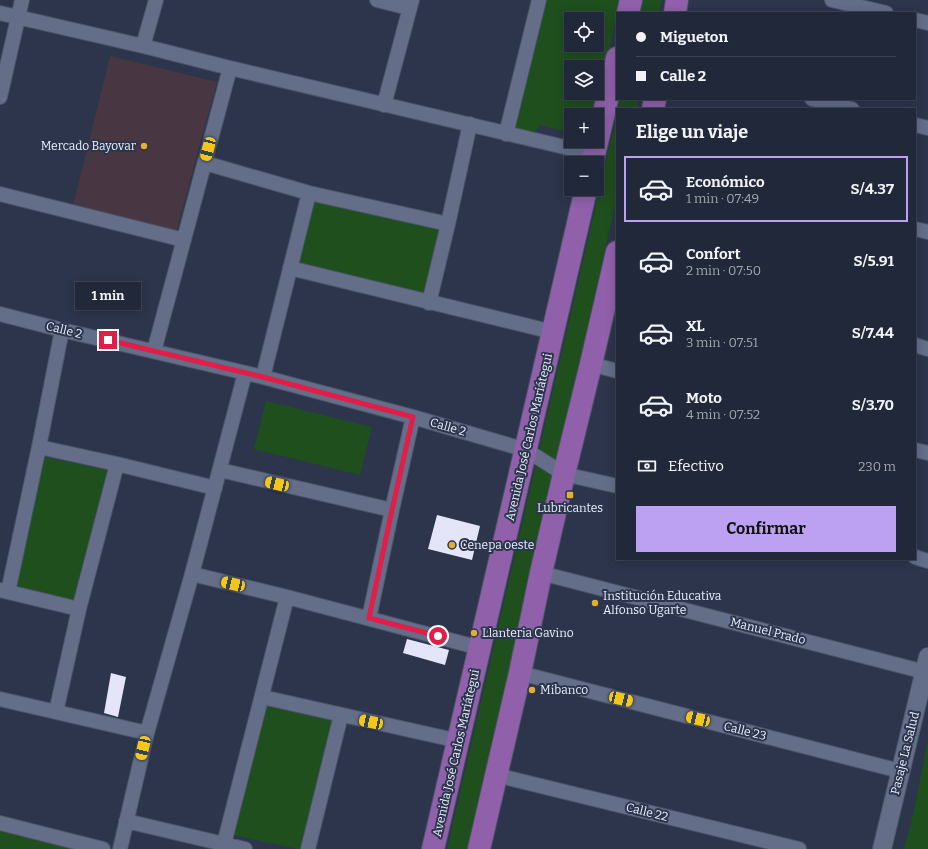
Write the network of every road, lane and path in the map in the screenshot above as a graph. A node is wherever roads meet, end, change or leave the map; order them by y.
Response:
1 (22, 0) edge
2 (156, 0) edge
3 (377, 0) edge
4 (539, 0) edge
5 (631, 0) edge
6 (678, 0) edge
7 (832, 0) edge
8 (410, 4) edge
9 (628, 12) edge
10 (675, 12) edge
11 (882, 12) edge
12 (0, 13) edge
13 (18, 18) junction
14 (916, 20) edge
15 (928, 23) edge
16 (143, 46) junction
17 (616, 62) edge
18 (230, 68) junction
19 (0, 97) edge
20 (816, 100) edge
21 (384, 105) junction
22 (848, 108) edge
23 (470, 124) junction
24 (916, 125) edge
25 (928, 128) edge
26 (506, 134) junction
27 (583, 156) edge
28 (594, 156) edge
29 (204, 163) junction
30 (309, 193) junction
31 (0, 194) edge
32 (584, 196) edge
33 (448, 224) junction
34 (916, 229) edge
35 (928, 232) edge
36 (184, 240) junction
37 (616, 263) edge
38 (290, 268) junction
39 (429, 303) junction
40 (0, 314) edge
41 (62, 330) junction
42 (553, 332) junction
43 (916, 345) edge
44 (928, 348) edge
45 (154, 351) junction
46 (591, 364) junction
47 (616, 371) edge
48 (245, 373) junction
49 (263, 377) junction
50 (413, 417) junction
51 (39, 447) junction
52 (526, 450) junction
53 (916, 450) edge
54 (928, 453) edge
55 (117, 464) junction
56 (220, 470) junction
57 (564, 474) junction
58 (616, 486) edge
59 (215, 488) junction
60 (392, 510) junction
61 (916, 558) edge
62 (928, 561) edge
63 (542, 573) junction
64 (192, 574) junction
65 (4, 591) edge
66 (287, 596) junction
67 (79, 609) junction
68 (369, 618) junction
69 (480, 648) junction
70 (926, 665) edge
71 (520, 673) junction
72 (262, 697) junction
73 (0, 699) edge
74 (56, 712) junction
75 (341, 715) junction
76 (147, 733) junction
77 (459, 741) junction
78 (900, 771) junction
79 (496, 775) junction
80 (126, 821) junction
81 (0, 823) edge
82 (224, 844) junction
83 (103, 849) edge
84 (120, 849) edge
85 (245, 849) edge
86 (308, 849) edge
87 (433, 849) edge
88 (479, 849) edge
89 (799, 849) edge
90 (882, 849) edge

1 - 13 street
2 - 16 street
3 - 8 street
4 - 26 street
5 - 9 main road
6 - 10 main road
7 - 11 street
8 - 21 street
12 - 13 street
13 - 16 street
13 - 19 street
14 - 15 street
16 - 18 street
17 - 28 main road
18 - 21 street
18 - 29 street
20 - 22 street
21 - 23 street
23 - 26 street
23 - 33 street
24 - 25 street
26 - 27 street
29 - 30 street
29 - 36 street
30 - 33 street
30 - 38 street
31 - 36 street
32 - 42 main road, Avenida José Carlos Mariátegui
33 - 39 street
34 - 35 street
36 - 45 street
37 - 46 main road
38 - 39 street
38 - 49 street
39 - 42 street
40 - 41 street, Calle 2
41 - 45 street, Calle 2
41 - 51 street
42 - 52 main road, Avenida José Carlos Mariátegui
43 - 44 street
45 - 48 street, Calle 2
46 - 47 street
46 - 57 main road
48 - 49 street, Calle 2
48 - 56 street
49 - 50 street, Calle 2
50 - 52 street, Calle 2
50 - 60 street
51 - 55 street
51 - 65 street
52 - 57 street, Calle 2
52 - 69 main road, Avenida José Carlos Mariátegui
53 - 54 street
55 - 59 street
55 - 67 street
56 - 59 street
56 - 60 street
57 - 58 street, Calle 2
57 - 63 main road
59 - 64 street
60 - 68 street
61 - 62 street
63 - 70 street, Manuel Prado
63 - 71 main road
64 - 66 street
64 - 76 street
65 - 67 street
66 - 68 street
66 - 72 street
67 - 74 street
68 - 69 street
69 - 77 main road, Avenida José Carlos Mariátegui
70 - 78 street, Pasaje La Salud
71 - 78 street, Calle 23
71 - 79 main road
72 - 75 street
72 - 82 street
73 - 74 street
74 - 76 street
75 - 77 street
75 - 86 street
76 - 80 street
77 - 87 main road, Avenida José Carlos Mariátegui
78 - 90 street, Pasaje La Salud
79 - 88 main road
79 - 89 street, Calle 22
80 - 82 street
80 - 84 street
81 - 83 street
82 - 85 street

